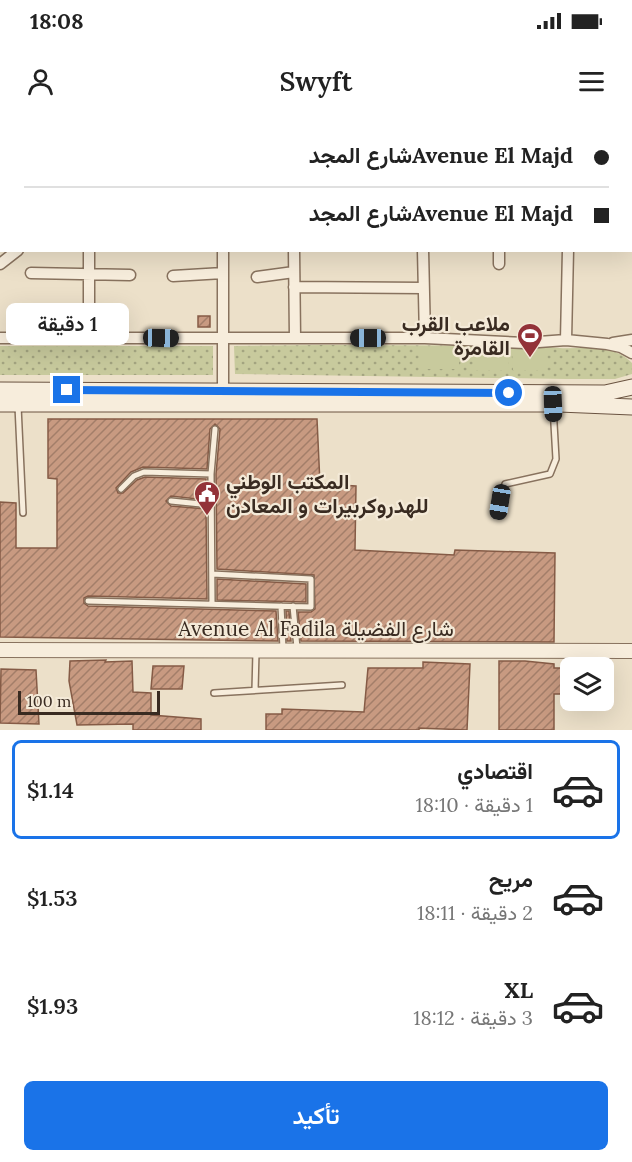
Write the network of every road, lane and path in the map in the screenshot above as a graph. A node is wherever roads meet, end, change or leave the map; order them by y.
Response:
1 (15, 252) edge
2 (89, 252) edge
3 (223, 252) edge
4 (294, 252) edge
5 (423, 252) edge
6 (499, 252) edge
7 (568, 252) edge
8 (0, 264) edge
9 (499, 264) dead end
10 (294, 272) junction
11 (31, 273) dead end
12 (223, 273) junction
13 (88, 274) junction
14 (130, 275) dead end
15 (172, 276) dead end
16 (257, 277) dead end
17 (294, 286) junction
18 (423, 288) junction
19 (0, 338) edge
20 (89, 338) junction
21 (223, 338) junction
22 (296, 338) junction
23 (424, 338) junction
24 (566, 340) junction
25 (632, 340) edge
26 (607, 344) junction
27 (632, 353) edge
28 (632, 387) edge
29 (0, 390) edge
30 (224, 398) junction
31 (0, 404) edge
32 (18, 404) junction
33 (553, 404) junction
34 (632, 407) edge
35 (215, 429) dead end
36 (211, 474) junction
37 (121, 489) dead end
38 (171, 501) dead end
39 (211, 505) junction
40 (23, 513) dead end
41 (498, 514) dead end
42 (212, 574) junction
43 (88, 601) dead end
44 (212, 604) junction
45 (281, 606) junction
46 (293, 606) junction
47 (0, 650) edge
48 (256, 650) junction
49 (290, 650) junction
50 (632, 651) edge
51 (342, 685) dead end
52 (255, 690) junction
53 (214, 693) dead end

1 - 8 street
2 - 13 street
3 - 12 street
4 - 10 street
5 - 18 street
6 - 9 street
7 - 24 street
10 - 16 street
10 - 17 street
11 - 13 street
12 - 15 street
12 - 21 street
13 - 14 street
13 - 20 street
17 - 18 street
17 - 22 street
18 - 23 street
19 - 20 street
20 - 21 street
21 - 22 street
21 - 30 street
22 - 23 street
23 - 24 street
24 - 26 street
25 - 26 street
26 - 27 street
28 - 30 main road
29 - 30 main road
30 - 32 main road
30 - 33 main road
31 - 32 main road
32 - 40 lane
33 - 34 main road
33 - 41 lane
35 - 36 lane
36 - 37 lane
36 - 39 lane
38 - 39 lane
39 - 42 lane
42 - 44 lane
42 - 46 lane
43 - 44 lane
44 - 45 lane
45 - 46 lane
45 - 49 lane
46 - 49 lane
47 - 48 street, Avenue Al Fadila شارع الفضيلة
48 - 49 street, Avenue Al Fadila شارع الفضيلة
48 - 52 lane
49 - 50 street, Avenue Al Fadila شارع الفضيلة
51 - 52 lane
52 - 53 lane

